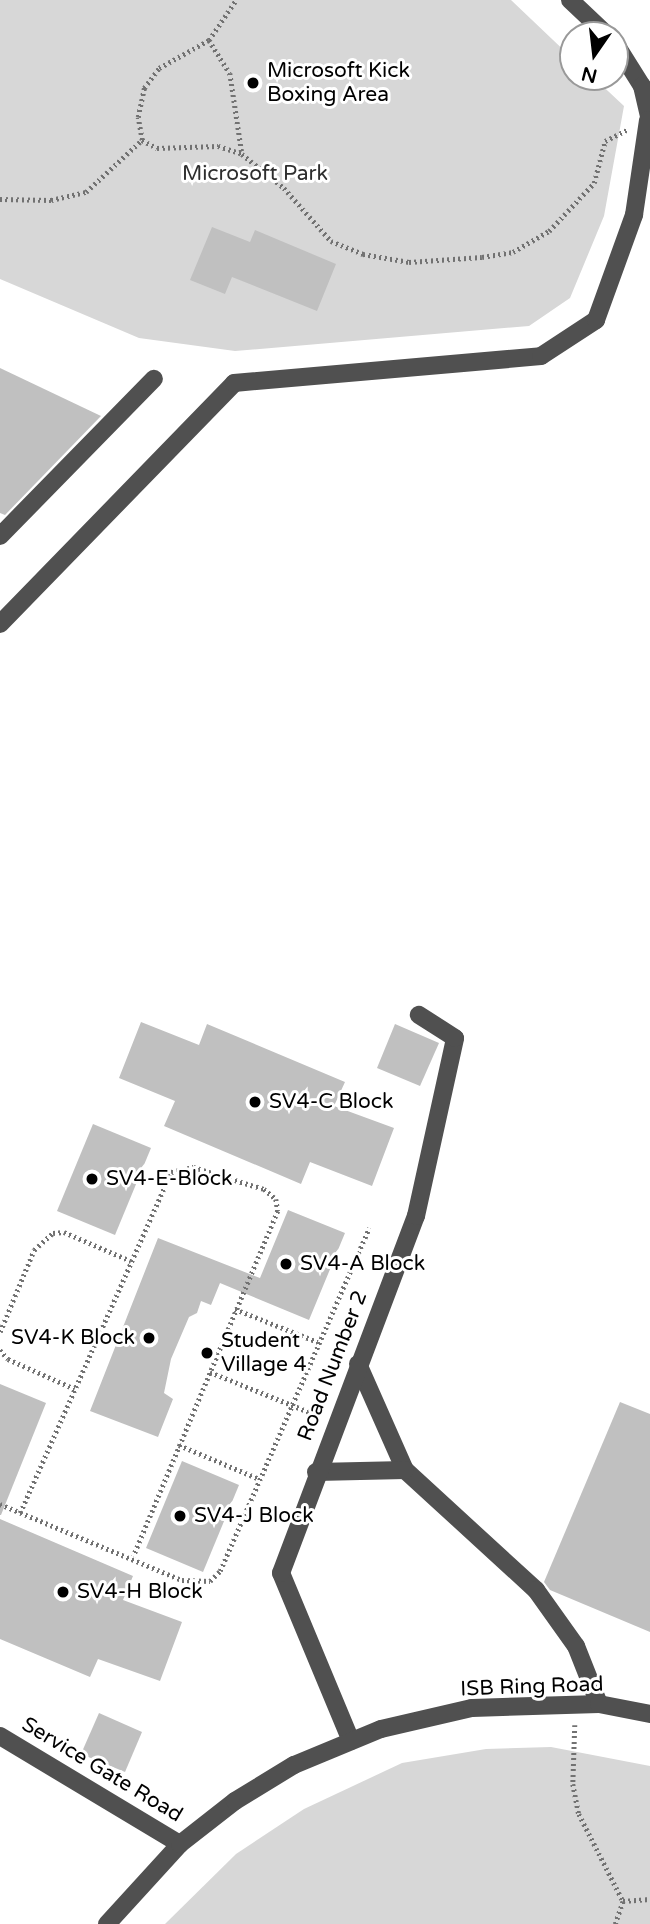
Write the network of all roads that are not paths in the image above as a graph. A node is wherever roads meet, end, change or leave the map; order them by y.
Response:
1 (570, 0) edge
2 (592, 21) edge
3 (629, 65) edge
4 (649, 120) edge
5 (643, 201) edge
6 (154, 379) dead end
7 (0, 536) edge
8 (0, 624) edge
9 (419, 1015) dead end
10 (358, 1364) junction
11 (405, 1470) junction
12 (316, 1472) junction
13 (599, 1704) junction
14 (650, 1714) edge
15 (0, 1736) edge
16 (351, 1741) junction
17 (180, 1844) junction
18 (107, 1924) edge

1 - 2 lane
3 - 4 lane
4 - 5 lane
5 - 8 lane
6 - 7 lane
9 - 10 lane, Road Number 2
10 - 11 lane
10 - 12 lane, Road Number 2
11 - 12 lane
11 - 13 lane
12 - 16 lane, Road Number 2
13 - 14 lane, ISB Ring Road
13 - 16 lane, ISB Ring Road
15 - 17 lane, Service Gate Road
16 - 17 lane, ISB Ring Road
17 - 18 lane, ISB Ring Road

